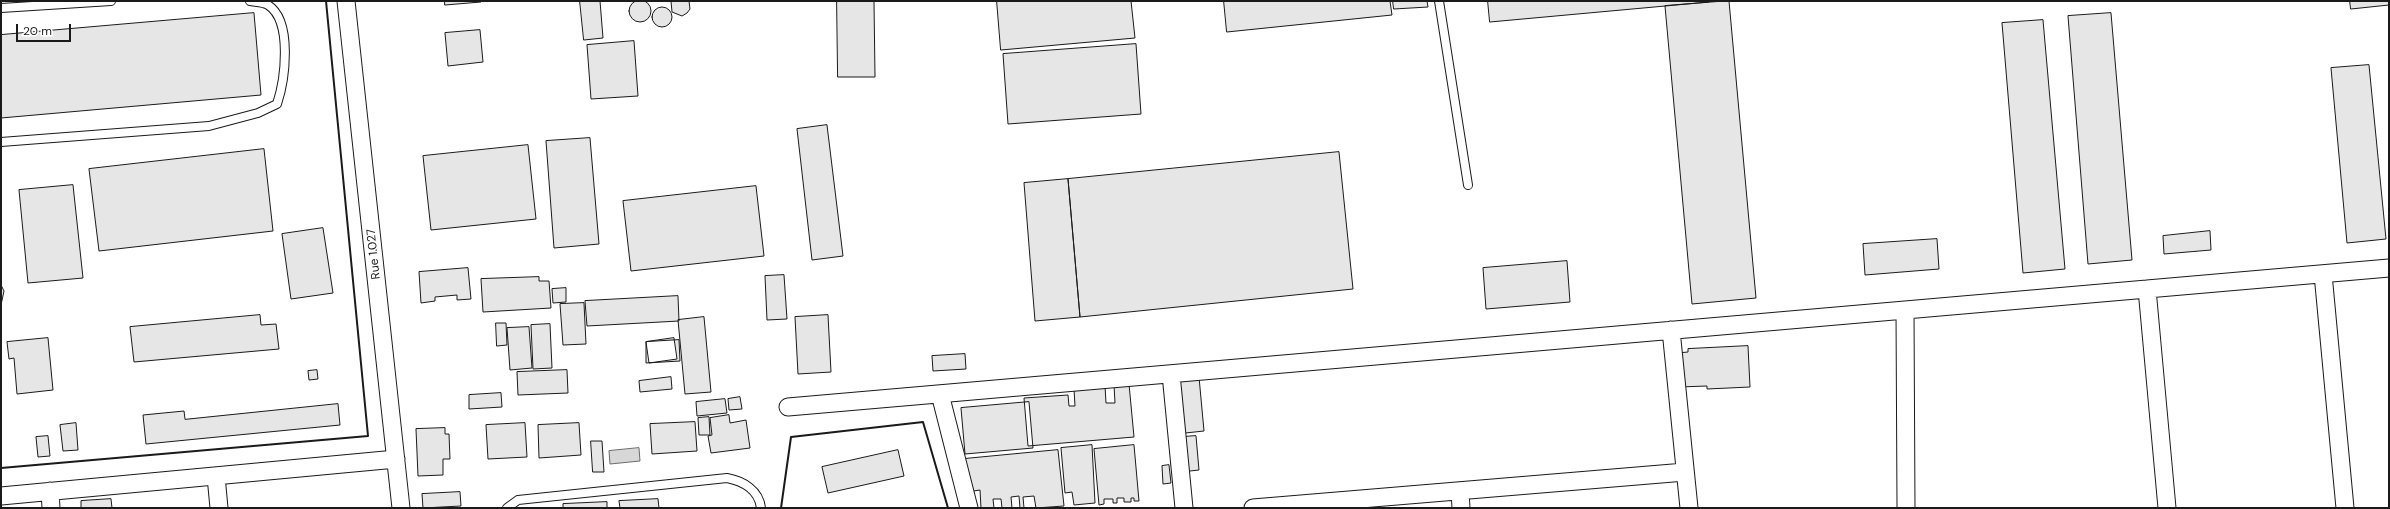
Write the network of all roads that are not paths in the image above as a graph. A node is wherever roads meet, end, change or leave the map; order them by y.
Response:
1 (111, 1) edge
2 (250, 1) edge
3 (346, 1) edge
4 (1439, 1) edge
5 (1, 8) edge
6 (1, 142) edge
7 (1468, 185) dead end
8 (2389, 268) edge
9 (2323, 274) junction
10 (2147, 289) junction
11 (1905, 310) junction
12 (1671, 330) junction
13 (1171, 374) junction
14 (940, 394) junction
15 (788, 407) dead end
16 (396, 459) junction
17 (1685, 472) junction
18 (216, 476) junction
19 (1460, 491) junction
20 (1, 496) edge
21 (51, 500) edge
22 (219, 508) edge
23 (401, 508) edge
24 (507, 508) edge
25 (760, 508) edge
26 (969, 508) edge
27 (1184, 508) edge
28 (1252, 508) edge
29 (1461, 508) edge
30 (1689, 508) edge
31 (1906, 508) edge
32 (2166, 508) edge
33 (2345, 508) edge

1 - 5 lane
2 - 6 lane
3 - 16 street, Rue 1.027
4 - 7 lane
8 - 9 street
9 - 10 street
9 - 33 street
10 - 11 street
10 - 32 street
11 - 12 street
11 - 31 street
12 - 13 street
12 - 17 street
13 - 14 street
13 - 27 street
14 - 15 street
14 - 26 street
16 - 18 street
16 - 23 street, Rue 1.027
17 - 19 street
17 - 30 street
18 - 21 street
18 - 22 street
19 - 28 street
19 - 29 street
20 - 21 street
24 - 25 lane

